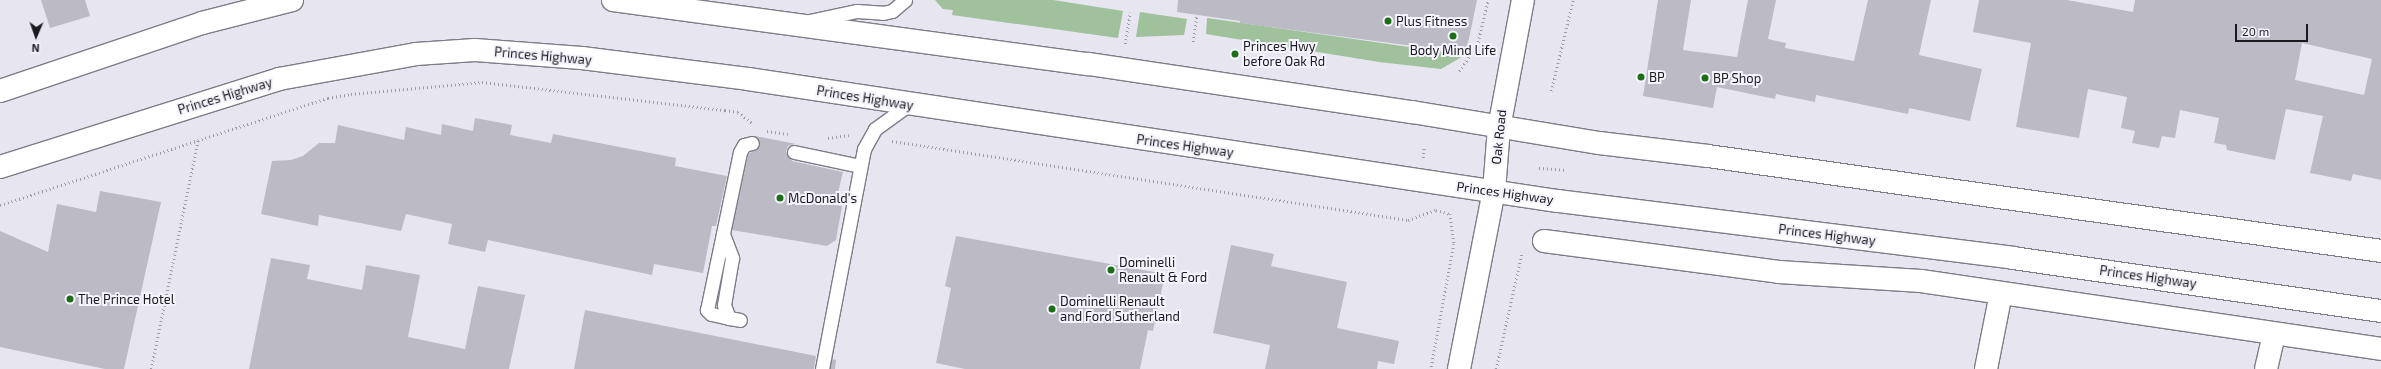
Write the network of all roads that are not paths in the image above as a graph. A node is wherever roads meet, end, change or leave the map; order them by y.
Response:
1 (292, 0) edge
2 (613, 0) edge
3 (904, 0) edge
4 (1523, 0) edge
5 (799, 23) junction
6 (0, 91) edge
7 (908, 105) junction
8 (1499, 128) junction
9 (752, 143) dead end
10 (794, 152) dead end
11 (860, 166) junction
12 (0, 167) edge
13 (1494, 191) junction
14 (1534, 243) road end
15 (2381, 251) edge
16 (2001, 293) junction
17 (2381, 311) edge
18 (734, 319) dead end
19 (2274, 334) junction
20 (2381, 349) edge
21 (822, 369) edge
22 (1459, 369) edge
23 (1986, 369) edge
24 (2266, 369) edge

1 - 6 main road
2 - 5 main road
3 - 5 lane
4 - 8 main road, Oak Road
5 - 8 main road
7 - 11 lane
7 - 12 main road, Princes Highway
7 - 13 main road, Princes Highway
8 - 13 main road, Oak Road
8 - 15 main road
9 - 18 lane
10 - 11 lane
11 - 21 lane
13 - 17 main road, Princes Highway
13 - 22 main road, Oak Road
14 - 16 main road
16 - 19 main road
16 - 23 main road
19 - 20 main road
19 - 24 main road

